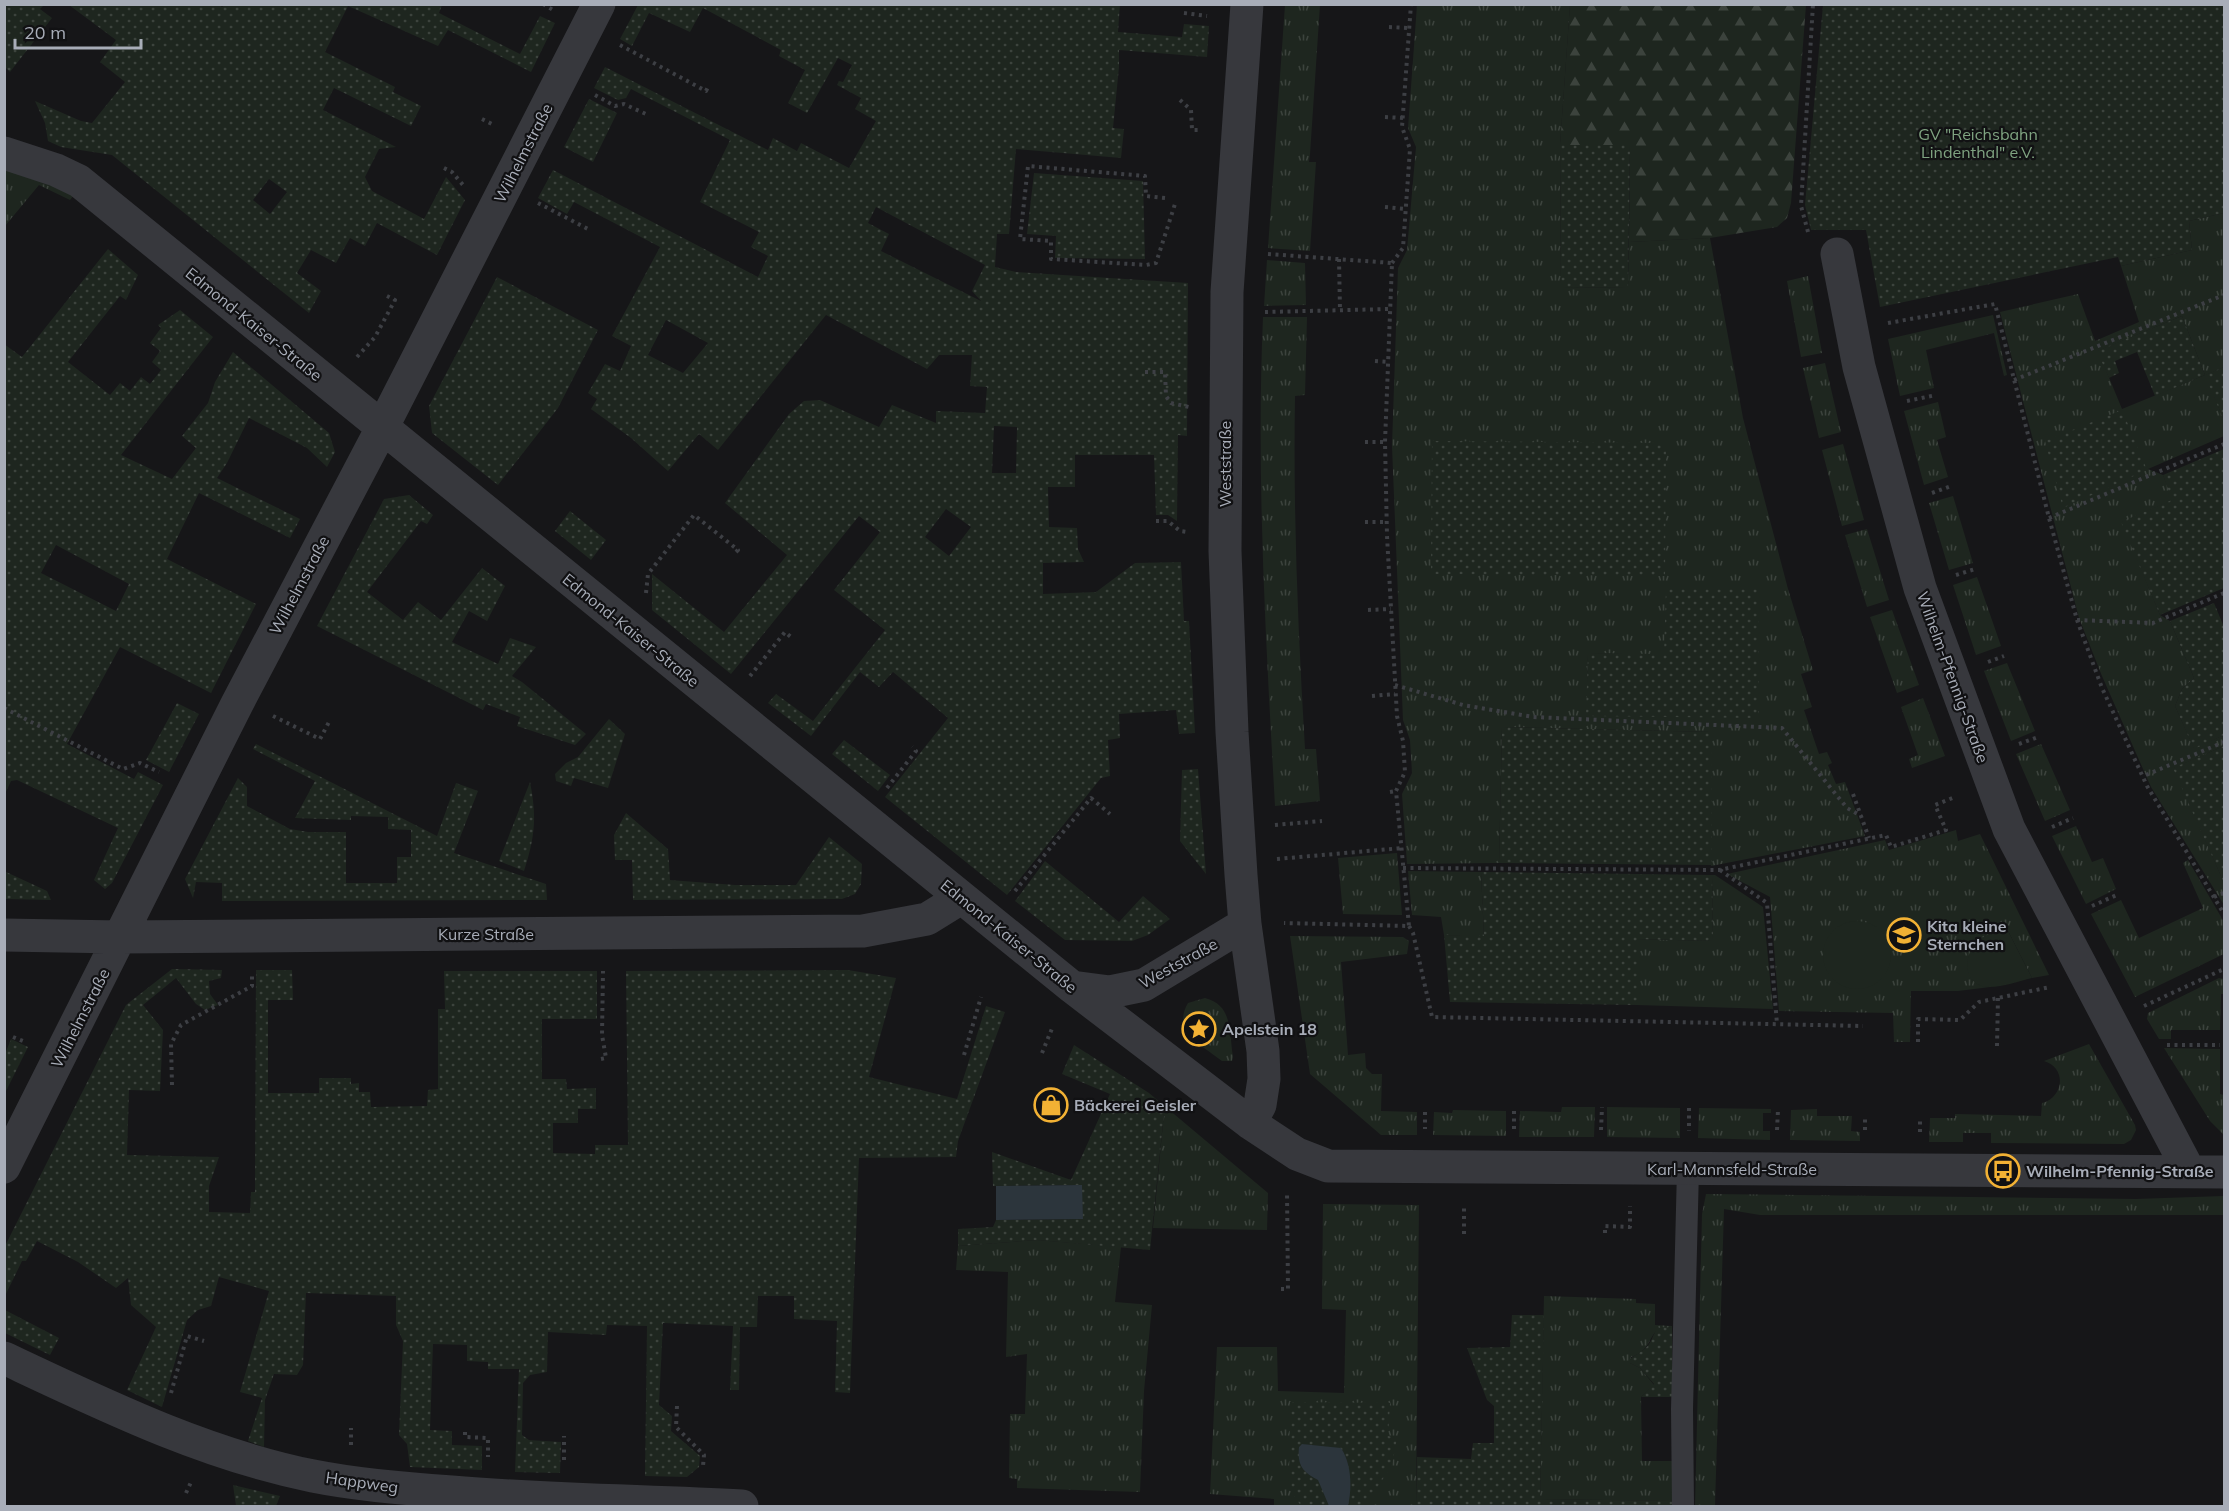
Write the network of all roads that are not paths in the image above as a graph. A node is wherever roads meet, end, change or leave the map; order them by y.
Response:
1 (598, 4) edge
2 (1247, 4) edge
3 (4, 153) edge
4 (1837, 254) road end
5 (382, 428) junction
6 (961, 898) junction
7 (1245, 924) junction
8 (4, 936) edge
9 (120, 937) junction
10 (1072, 987) junction
11 (1250, 1123) junction
12 (4, 1167) edge
13 (1688, 1169) junction
14 (2189, 1171) junction
15 (2224, 1172) edge
16 (4, 1358) edge
17 (742, 1506) edge
18 (1683, 1506) edge

1 - 5 street, Wilhelmstraße
2 - 7 street, Weststraße
3 - 5 street, Edmond-Kaiser-Straße
4 - 14 street, Wilhelm-Pfennig-Straße
5 - 6 street, Edmond-Kaiser-Straße
5 - 9 street, Wilhelmstraße
6 - 9 street, Kurze Straße
6 - 10 street, Edmond-Kaiser-Straße
7 - 10 street, Weststraße
7 - 11 street, Weststraße
8 - 9 street, Kurze Straße
9 - 12 street, Wilhelmstraße
10 - 11 street, Edmond-Kaiser-Straße
11 - 13 street, Karl-Mannsfeld-Straße
13 - 14 street, Karl-Mannsfeld-Straße
13 - 18 lane
14 - 15 street, Karl-Mannsfeld-Straße
16 - 17 street, Happweg

